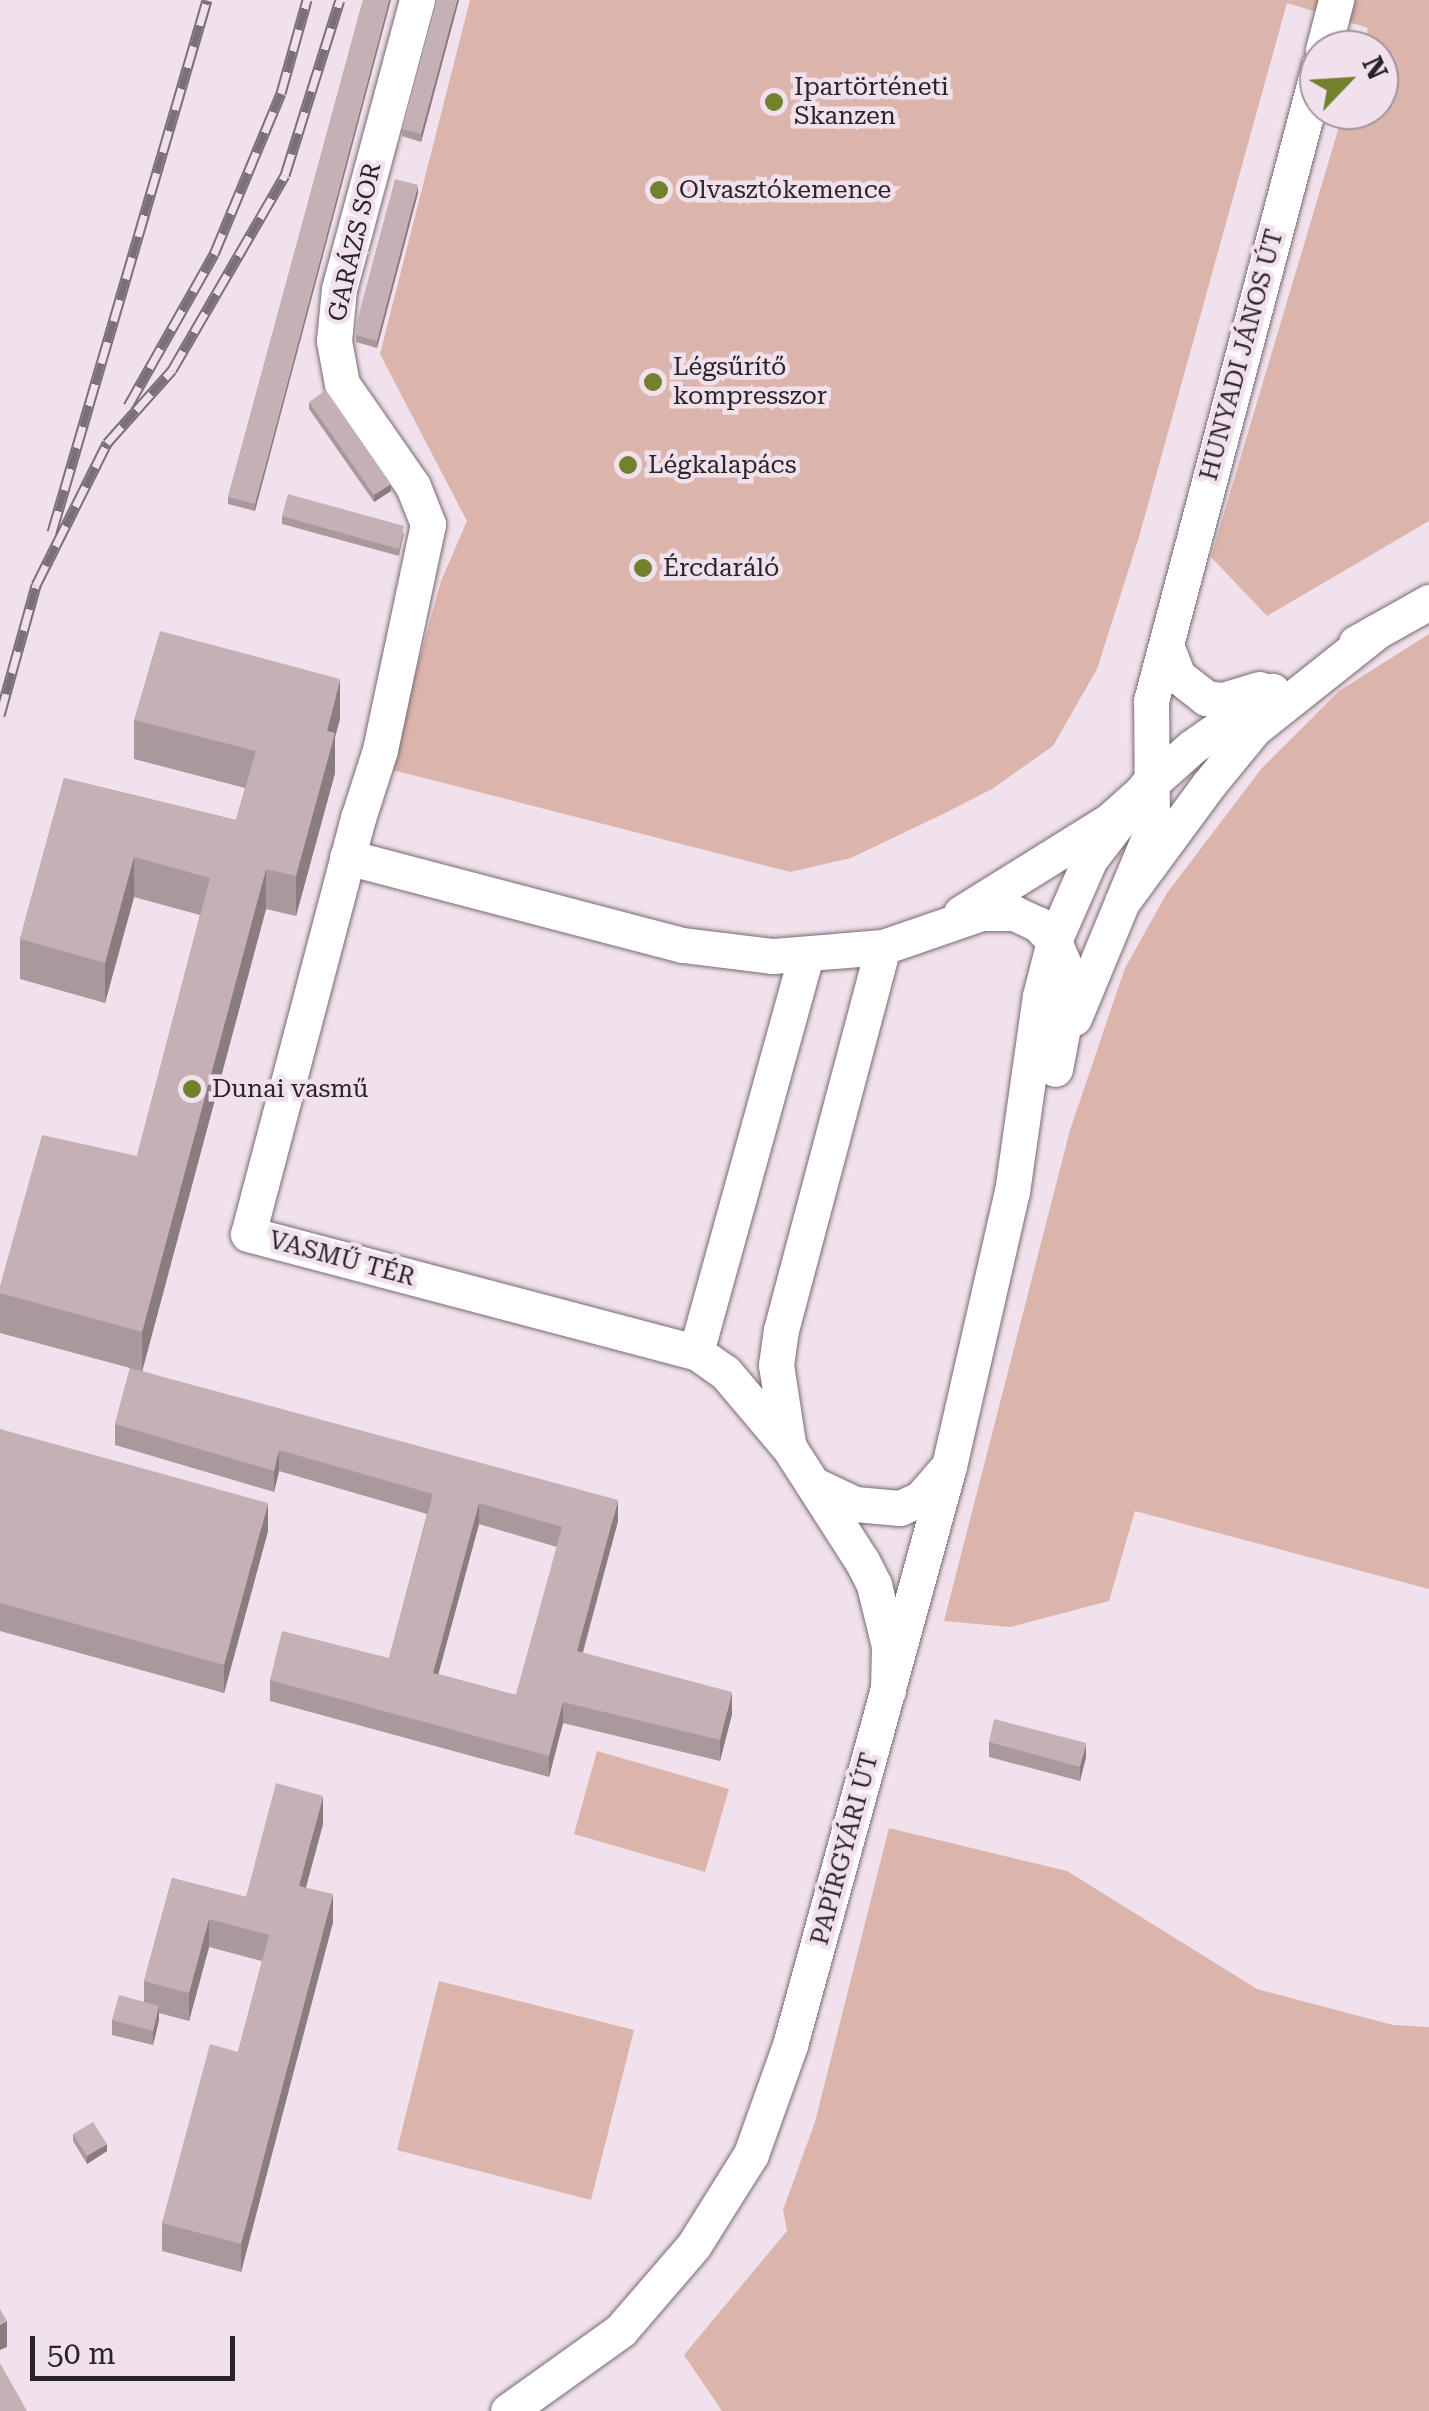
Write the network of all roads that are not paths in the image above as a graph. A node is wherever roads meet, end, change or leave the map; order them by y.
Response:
1 (417, 0) edge
2 (1336, 0) edge
3 (1328, 30) edge
4 (1302, 130) edge
5 (428, 524) joint
6 (1429, 602) edge
7 (1376, 632) junction
8 (1166, 645) junction
9 (1302, 672) junction
10 (1150, 781) junction
11 (348, 857) junction
12 (1122, 902) junction
13 (937, 926) junction
14 (1054, 941) junction
15 (883, 947) junction
16 (806, 956) junction
17 (1055, 1069) junction
18 (1012, 1192) junction
19 (696, 1352) junction
20 (790, 1449) junction
21 (949, 1466) junction
22 (816, 1486) junction
23 (888, 1691) junction
24 (508, 2411) edge

1 - 5 street, GARÁZS SOR
2 - 3 street
4 - 8 street, HUNYADI JÁNOS ÚT
5 - 11 street, VASMŰ TÉR
6 - 7 street
7 - 9 street
7 - 12 street
8 - 9 street
8 - 10 street, HUNYADI JÁNOS ÚT
9 - 10 street
10 - 12 street
10 - 13 street
10 - 14 street
11 - 16 street
11 - 19 street, VASMŰ TÉR
12 - 17 street
13 - 14 street
13 - 15 street
14 - 17 street
14 - 18 street
15 - 16 street
15 - 20 street
16 - 19 street
17 - 18 street
18 - 21 street, PAPÍRGYÁRI ÚT
19 - 20 street, VASMŰ TÉR
20 - 22 street, VASMŰ TÉR
21 - 22 street
21 - 23 street, PAPÍRGYÁRI ÚT
22 - 23 street, VASMŰ TÉR
23 - 24 street, PAPÍRGYÁRI ÚT

